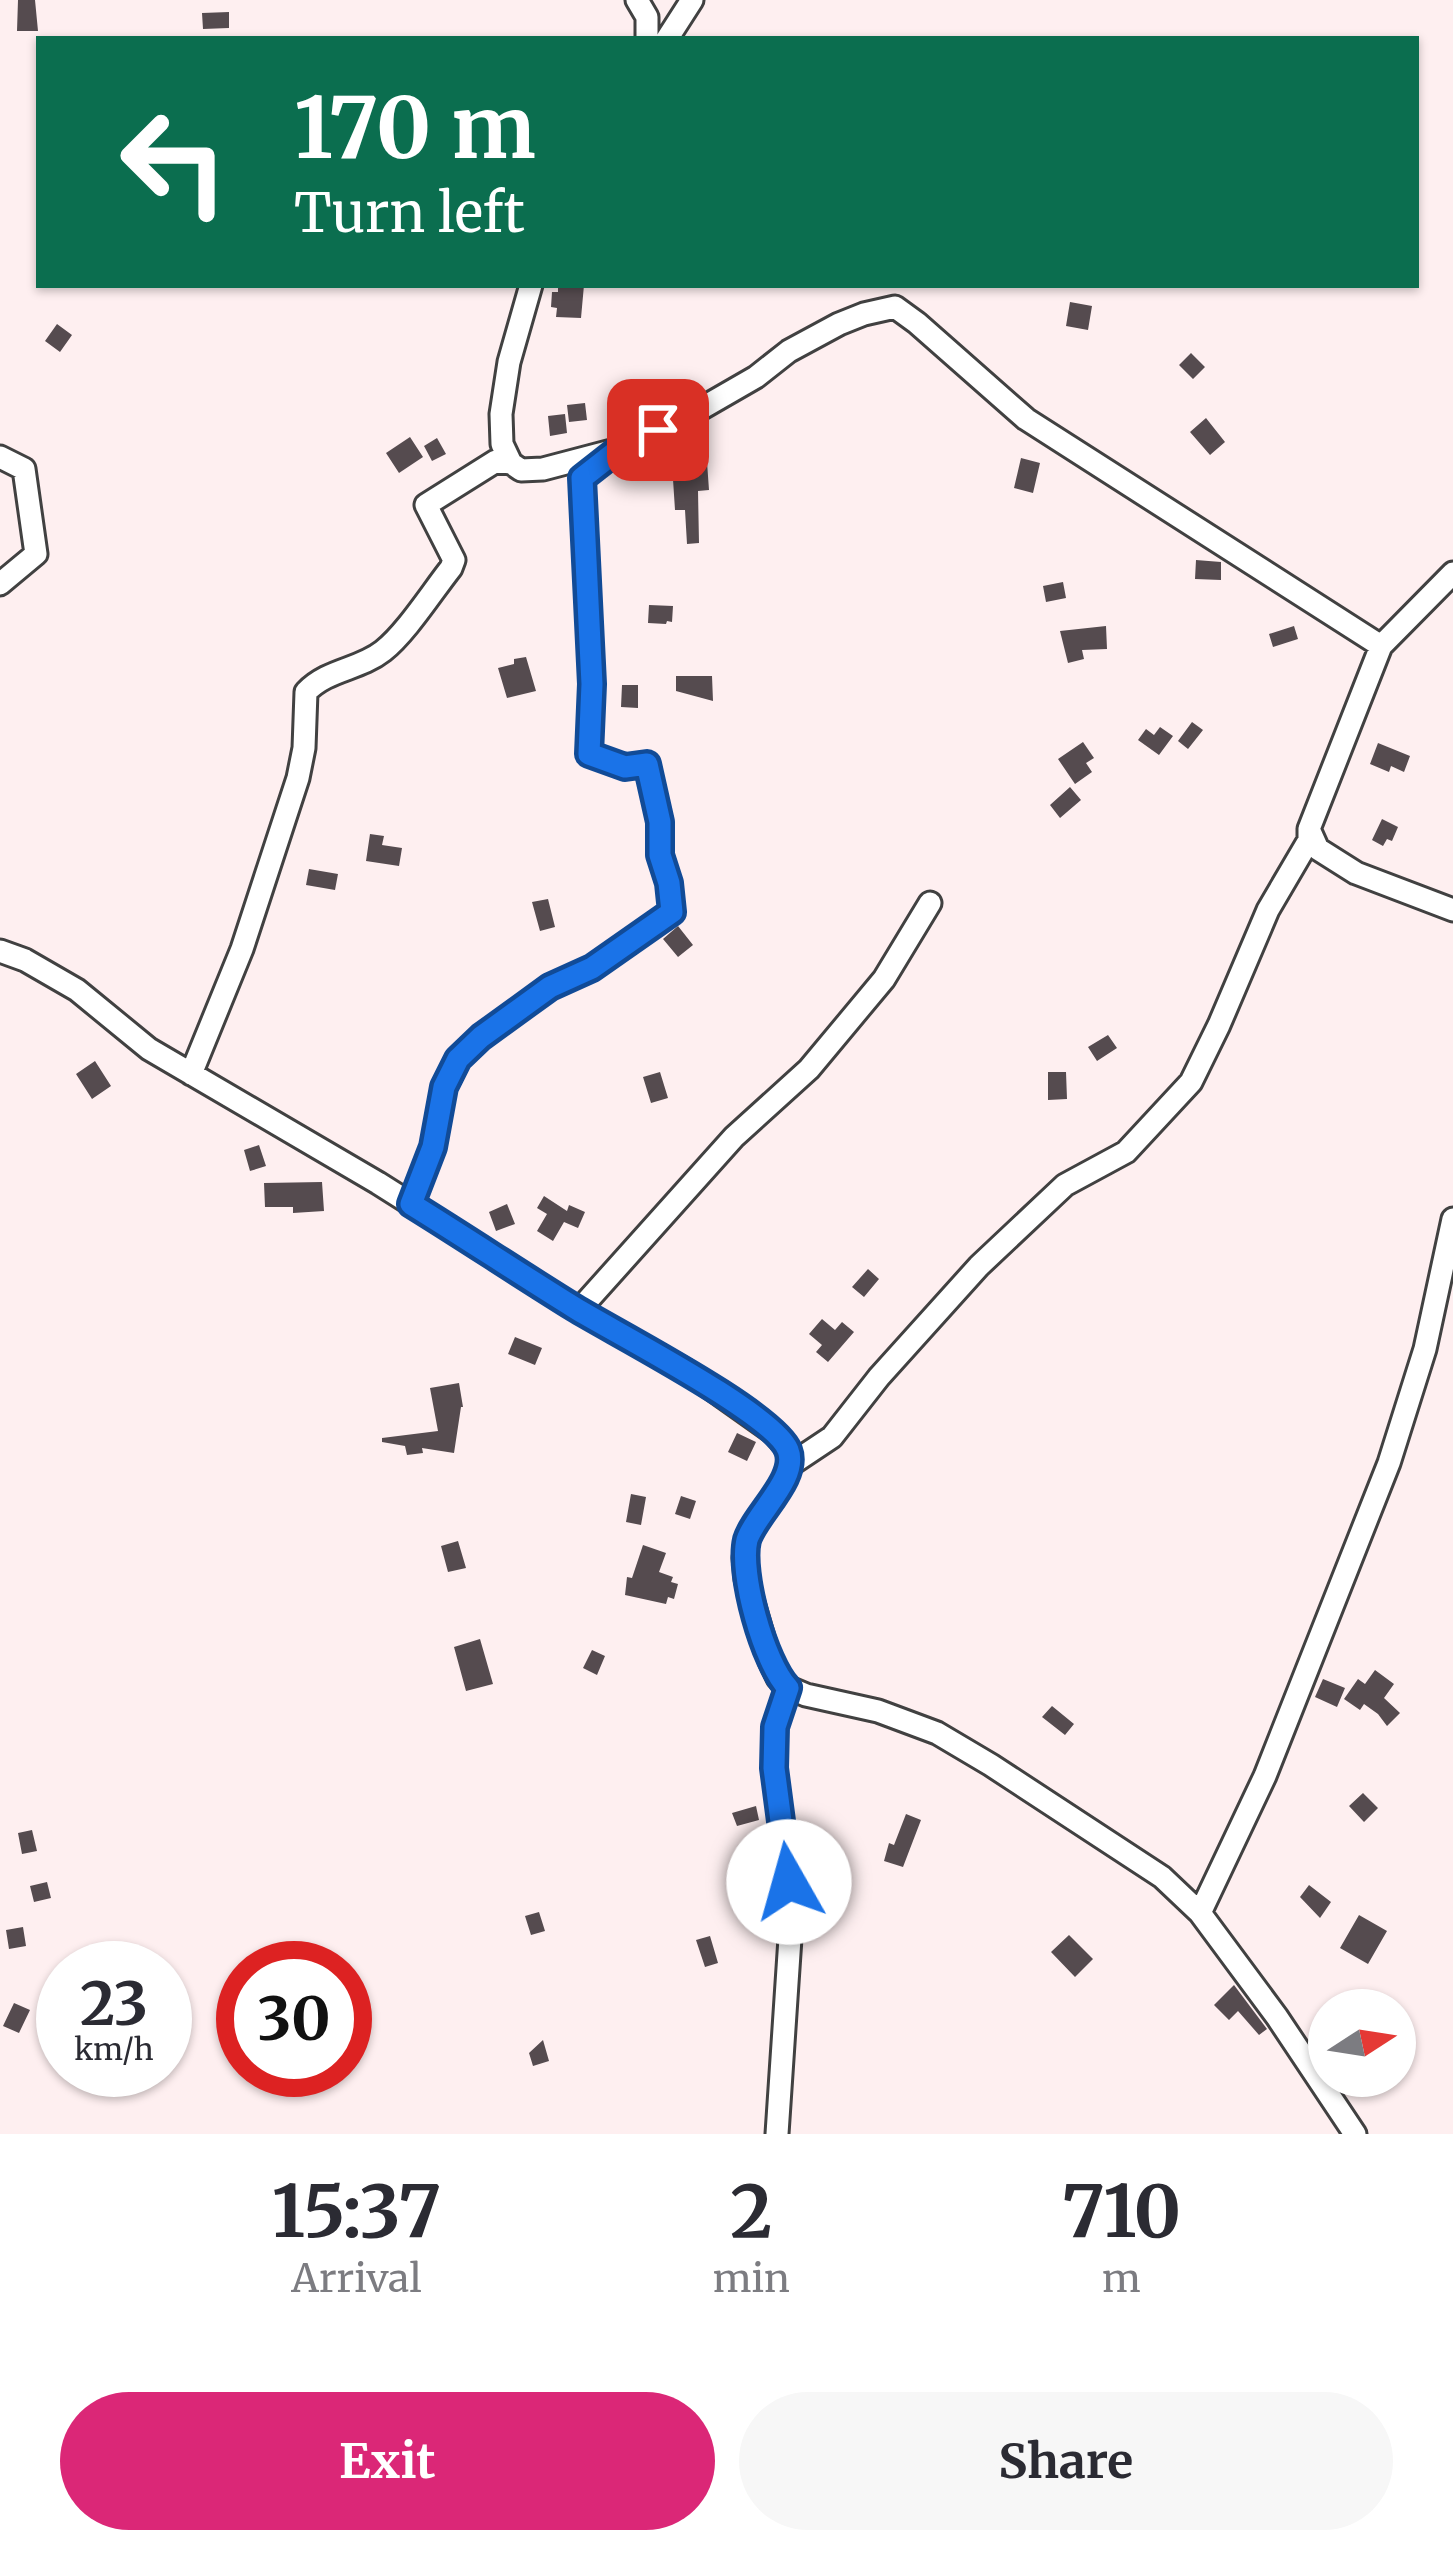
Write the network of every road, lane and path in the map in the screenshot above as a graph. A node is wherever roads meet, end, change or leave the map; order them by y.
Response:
1 (637, 0) edge
2 (692, 0) edge
3 (647, 36) edge
4 (670, 36) edge
5 (530, 288) edge
6 (619, 449) junction
7 (0, 457) edge
8 (511, 463) junction
9 (1453, 573) edge
10 (0, 584) edge
11 (1382, 646) junction
12 (1309, 829) junction
13 (930, 903) dead end
14 (1453, 910) edge
15 (0, 952) edge
16 (191, 1074) junction
17 (411, 1204) junction
18 (1453, 1220) edge
19 (579, 1310) junction
20 (790, 1465) junction
21 (788, 1688) junction
22 (1200, 1913) junction
23 (778, 2134) edge
24 (1355, 2134) edge

1 - 3 street
2 - 4 street
5 - 8 street
6 - 8 street
6 - 11 street
6 - 17 street
7 - 10 street
8 - 16 street
9 - 11 street
11 - 12 street
12 - 14 street
12 - 20 street
13 - 19 street
15 - 16 street
16 - 17 street
17 - 19 street
18 - 22 street
19 - 20 street
20 - 21 street
21 - 22 street
21 - 23 street
22 - 24 street

